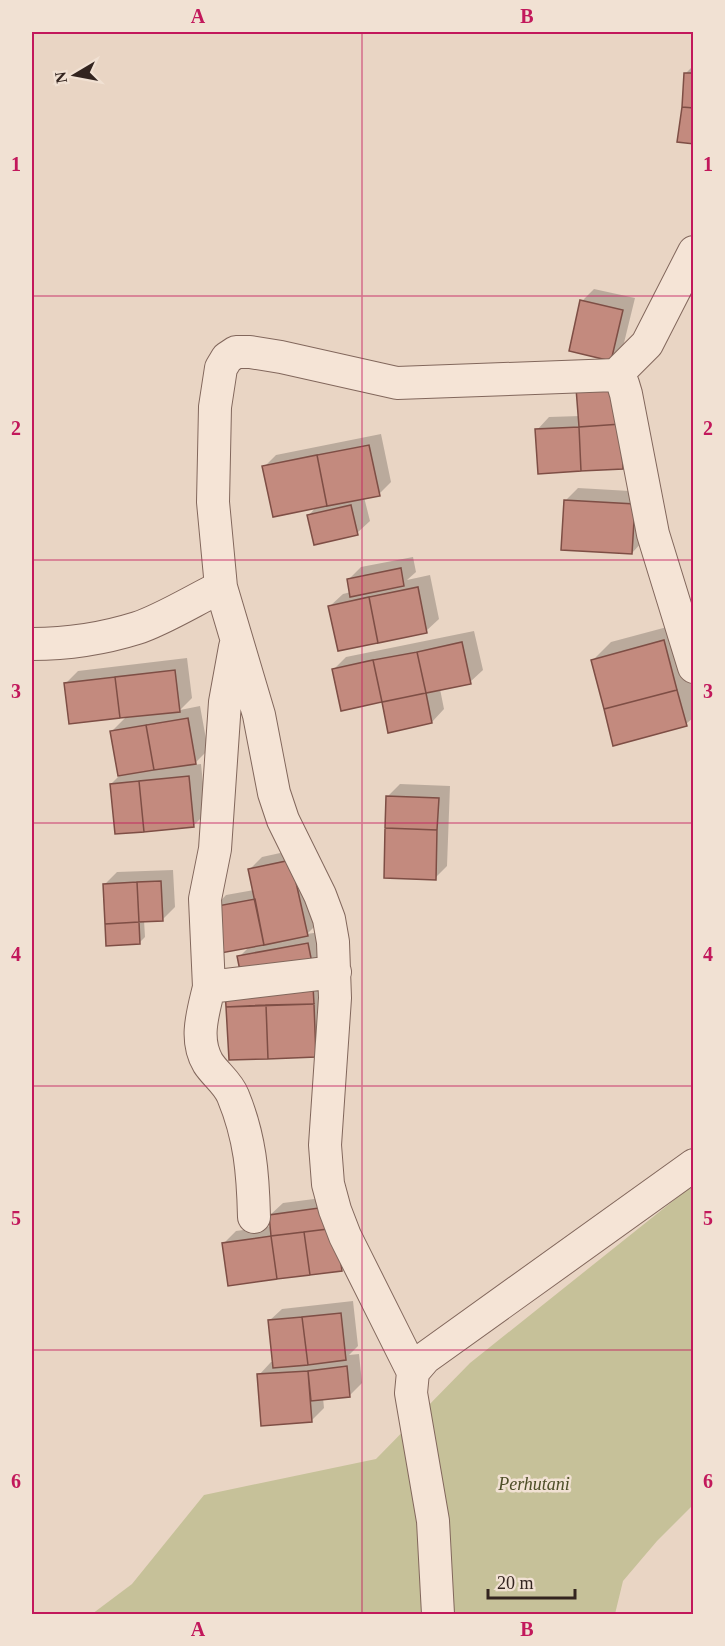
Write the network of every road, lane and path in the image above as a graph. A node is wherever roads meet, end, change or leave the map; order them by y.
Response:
1 (693, 252) edge
2 (616, 375) junction
3 (220, 587) junction
4 (236, 642) junction
5 (32, 644) edge
6 (693, 667) edge
7 (335, 972) junction
8 (209, 987) junction
9 (693, 1165) edge
10 (254, 1217) dead end
11 (413, 1372) junction
12 (438, 1614) edge

1 - 2 street
2 - 3 street
2 - 6 street
3 - 4 street
3 - 5 street
4 - 7 street
4 - 8 street
7 - 8 street
7 - 11 street
8 - 10 street
9 - 11 street
11 - 12 street

